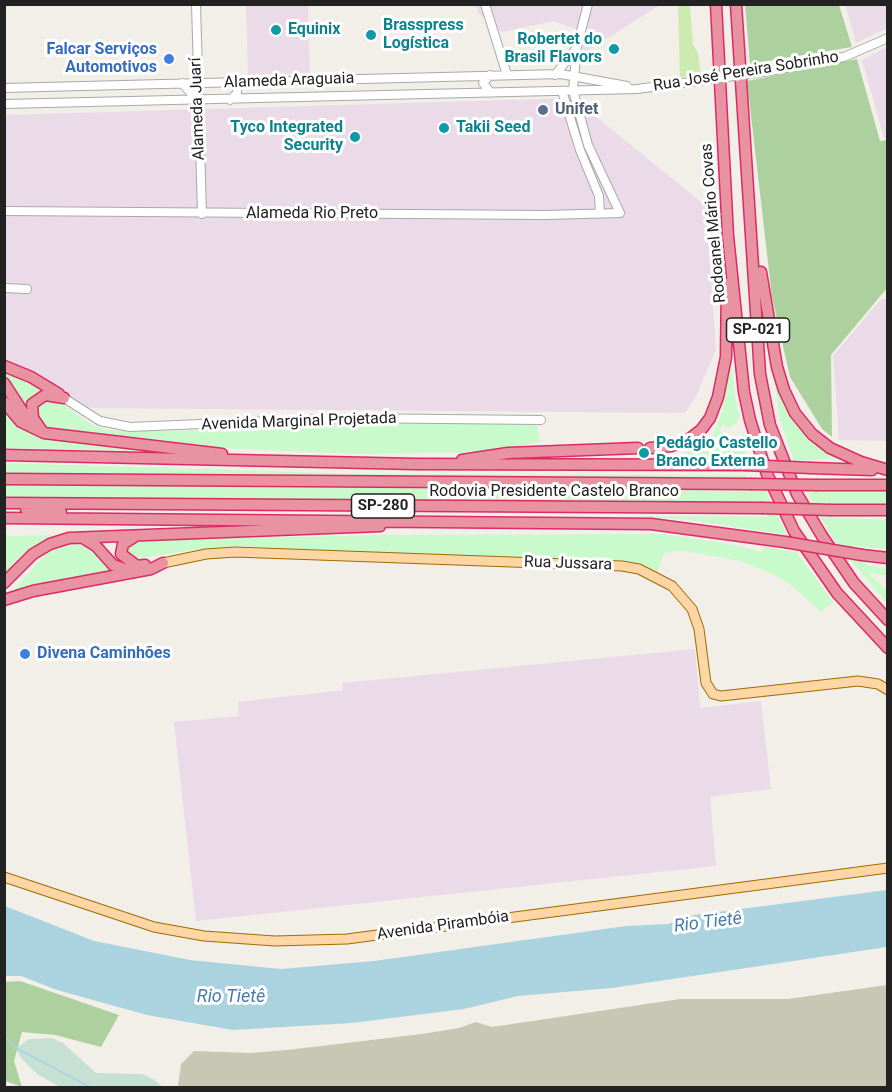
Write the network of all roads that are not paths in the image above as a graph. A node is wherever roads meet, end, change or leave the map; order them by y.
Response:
1 (196, 4) edge
2 (485, 4) edge
3 (588, 4) edge
4 (716, 4) edge
5 (736, 4) edge
6 (888, 38) edge
7 (577, 46) junction
8 (490, 75) junction
9 (507, 75) junction
10 (555, 75) junction
11 (574, 75) junction
12 (197, 82) junction
13 (246, 82) junction
14 (183, 83) junction
15 (233, 83) junction
16 (4, 88) edge
17 (24, 88) junction
18 (637, 89) junction
19 (573, 90) junction
20 (562, 91) junction
21 (490, 92) junction
22 (245, 99) junction
23 (197, 100) junction
24 (230, 100) junction
25 (4, 104) edge
26 (26, 104) junction
27 (4, 211) edge
28 (600, 213) junction
29 (202, 214) junction
30 (752, 220) junction
31 (728, 236) junction
32 (4, 288) edge
33 (27, 289) dead end
34 (4, 366) edge
35 (4, 383) edge
36 (64, 398) junction
37 (4, 402) edge
38 (541, 420) dead end
39 (40, 431) junction
40 (638, 448) dead end
41 (650, 448) dead end
42 (4, 455) edge
43 (270, 462) junction
44 (448, 464) junction
45 (888, 470) edge
46 (4, 479) edge
47 (888, 485) edge
48 (4, 503) edge
49 (4, 508) edge
50 (888, 510) edge
51 (4, 518) edge
52 (193, 520) junction
53 (406, 521) junction
54 (140, 535) junction
55 (80, 537) junction
56 (61, 539) junction
57 (888, 558) edge
58 (163, 563) junction
59 (136, 572) junction
60 (4, 584) edge
61 (4, 594) edge
62 (4, 600) edge
63 (888, 620) edge
64 (888, 648) edge
65 (888, 690) edge
66 (888, 868) edge
67 (4, 877) edge

1 - 12 street, Alameda Juarí
2 - 9 street
3 - 7 street
4 - 31 highway, Rodoanel Mário Covas / SP-021
5 - 30 highway, SP-021
6 - 18 street, Rua José Pereira Sobrinho, bridge
7 - 10 street
7 - 11 street
8 - 9 street, Alameda Araguaia
8 - 13 street, Alameda Araguaia
8 - 21 street
9 - 10 street, Alameda Araguaia
10 - 11 street, Alameda Araguaia
11 - 18 street, Rua José Pereira Sobrinho
11 - 19 street
12 - 14 street, Alameda Araguaia
12 - 15 street, Alameda Araguaia
12 - 23 street, Alameda Juarí
13 - 15 street, Alameda Araguaia
13 - 22 street
14 - 17 street, Alameda Araguaia
14 - 23 street
15 - 24 street
16 - 17 street, Alameda Araguaia
17 - 26 street
18 - 19 street, Rua José Pereira Sobrinho
19 - 20 street, Alameda Araguaia
19 - 28 street, Alameda Rio Preto
20 - 21 street, Alameda Araguaia
20 - 28 street
21 - 22 street, Alameda Araguaia
22 - 24 street, Alameda Araguaia
23 - 24 street, Alameda Araguaia
23 - 26 street, Alameda Araguaia
23 - 29 street, Alameda Juarí
25 - 26 street, Alameda Araguaia
27 - 29 street, Alameda Rio Preto
28 - 29 street, Alameda Rio Preto
30 - 45 highway
30 - 63 highway, SP-021
31 - 41 highway
31 - 64 highway, Rodoanel Mário Covas / SP-021
32 - 33 street
34 - 36 highway
35 - 39 highway
36 - 38 street, Avenida Marginal Projetada
36 - 39 highway
37 - 39 highway
39 - 43 highway
40 - 44 highway
42 - 43 highway
43 - 44 highway
44 - 45 highway, bridge
46 - 47 highway, Rodovia Presidente Castelo Branco / SP-280, bridge
48 - 50 highway, Rodovia Presidente Castelo Branco / SP-280, bridge
49 - 52 highway
51 - 52 highway
52 - 53 highway
53 - 54 highway
53 - 57 highway, bridge
54 - 55 highway
54 - 58 highway
55 - 56 highway
55 - 59 highway
56 - 60 highway
56 - 61 highway
58 - 59 highway
58 - 65 main road, Rua Jussara
59 - 62 highway
66 - 67 main road, Avenida Pirambóia

